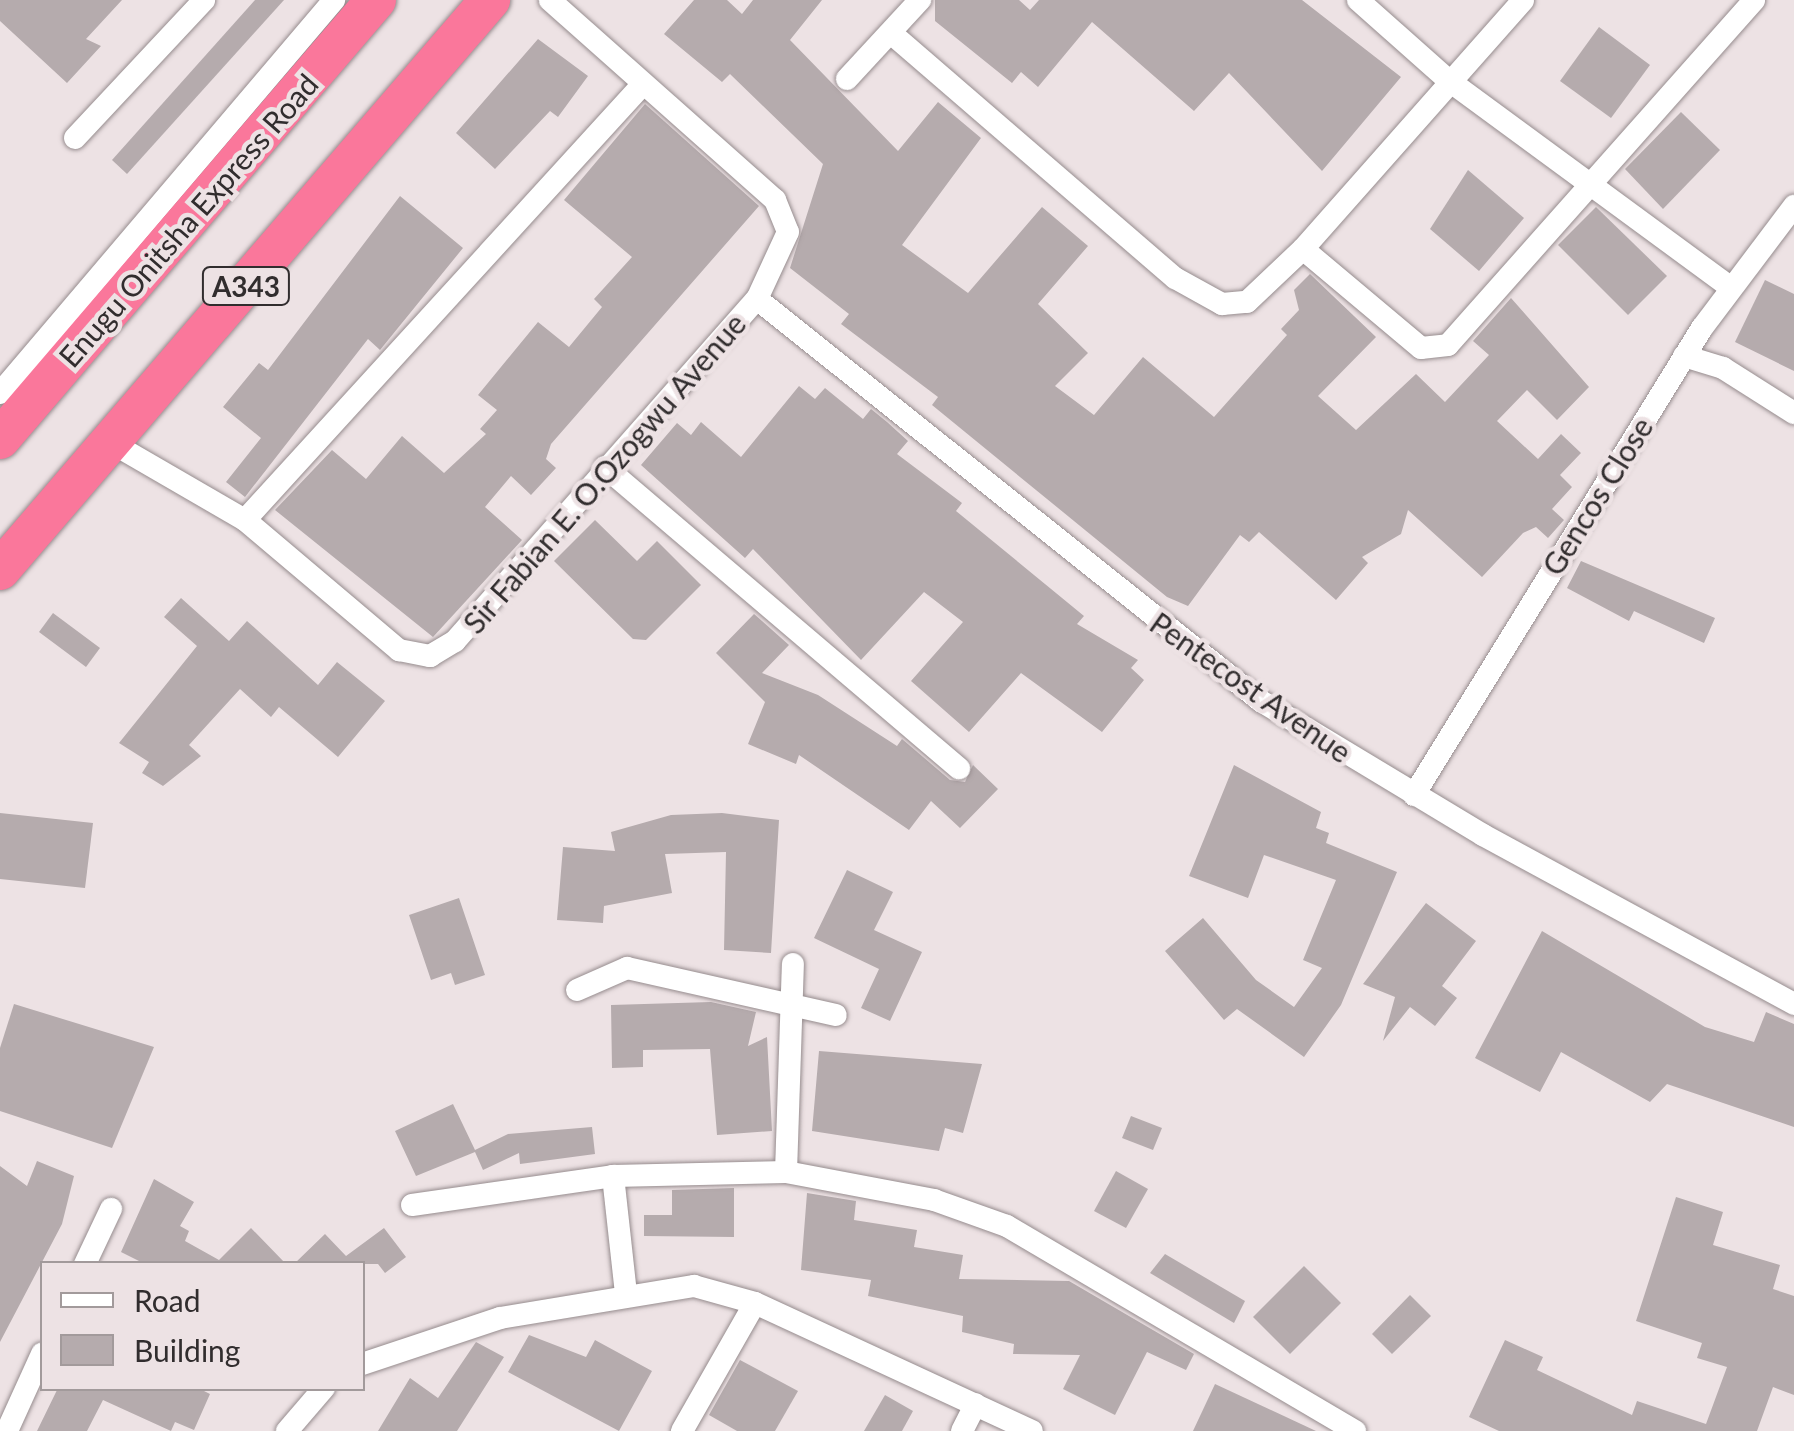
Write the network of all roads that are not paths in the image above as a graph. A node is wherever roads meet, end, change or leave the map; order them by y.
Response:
1 (204, 0) edge
2 (334, 0) edge
3 (376, 0) edge
4 (490, 0) edge
5 (550, 0) edge
6 (570, 0) edge
7 (920, 0) edge
8 (1358, 0) edge
9 (1523, 0) edge
10 (1754, 0) edge
11 (890, 32) junction
12 (588, 34) junction
13 (846, 79) dead end
14 (1448, 80) junction
15 (643, 84) junction
16 (75, 138) dead end
17 (1589, 183) junction
18 (1794, 206) edge
19 (1303, 249) junction
20 (1730, 287) junction
21 (756, 299) junction
22 (1684, 356) junction
23 (0, 393) edge
24 (1794, 412) edge
25 (0, 439) edge
26 (112, 443) junction
27 (605, 467) junction
28 (244, 520) junction
29 (0, 570) edge
30 (959, 768) dead end
31 (1414, 794) junction
32 (793, 964) dead end
33 (577, 990) dead end
34 (1794, 1004) edge
35 (796, 1010) junction
36 (836, 1014) dead end
37 (786, 1172) junction
38 (613, 1176) junction
39 (412, 1205) dead end
40 (110, 1209) dead end
41 (86, 1261) edge
42 (626, 1294) junction
43 (755, 1303) junction
44 (40, 1358) edge
45 (365, 1363) edge
46 (321, 1391) edge
47 (976, 1404) junction
48 (6, 1431) edge
49 (287, 1431) edge
50 (682, 1431) edge
51 (962, 1431) edge
52 (1032, 1431) edge
53 (1355, 1431) edge

1 - 16 street
2 - 23 street
3 - 25 highway, Enugu Onitsha Express Road / A343
4 - 26 highway, A343
5 - 12 street, Sir Fabian E. O.Ozogwu Avenue
6 - 12 street
7 - 11 street
8 - 14 street
9 - 14 street
10 - 17 street
11 - 13 street
11 - 19 street
12 - 15 street, Sir Fabian E. O.Ozogwu Avenue
14 - 17 street
14 - 19 street
15 - 21 street, Sir Fabian E. O.Ozogwu Avenue
15 - 28 street
17 - 19 street
17 - 20 street
18 - 20 street, Gencos Close
20 - 22 street, Gencos Close
21 - 27 street, Sir Fabian E. O.Ozogwu Avenue
21 - 31 street, Pentecost Avenue
22 - 24 street
22 - 31 street, Gencos Close
26 - 28 street, Sir Fabian E. O.Ozogwu Avenue
26 - 29 highway, A343
27 - 28 street, Sir Fabian E. O.Ozogwu Avenue
27 - 30 street
31 - 34 street, Pentecost Avenue
32 - 35 street
33 - 35 street
35 - 36 street
35 - 37 street
37 - 38 street
37 - 53 street
38 - 39 street
38 - 42 street
40 - 41 street
42 - 43 street
42 - 45 street
43 - 47 street
43 - 50 street
44 - 48 street
46 - 49 street
47 - 51 street
47 - 52 street

